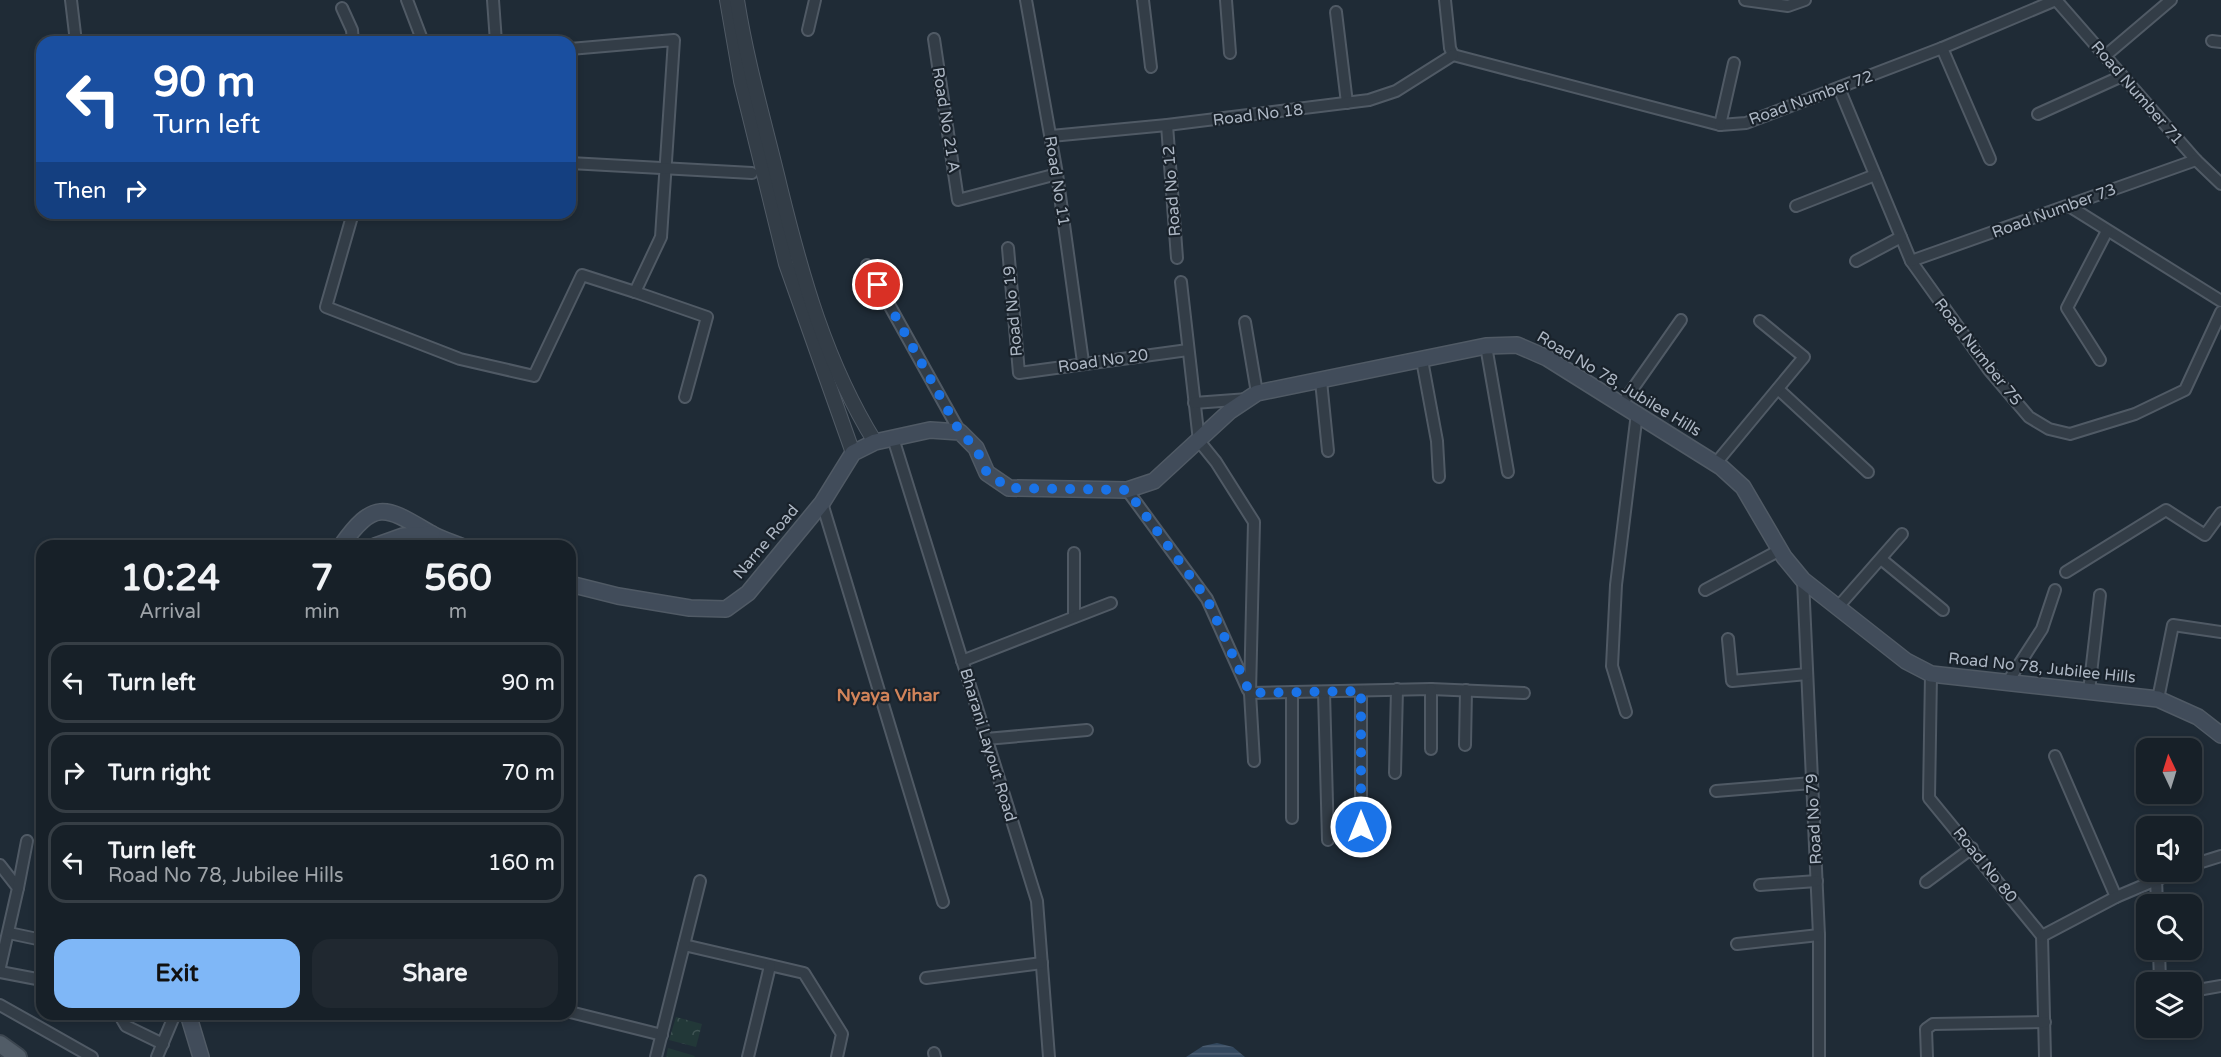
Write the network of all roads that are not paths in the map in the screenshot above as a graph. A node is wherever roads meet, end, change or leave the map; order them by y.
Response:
1 (71, 0) edge
2 (407, 0) edge
3 (493, 0) edge
4 (727, 0) edge
5 (737, 0) edge
6 (815, 0) edge
7 (1026, 0) edge
8 (1143, 0) edge
9 (1226, 0) edge
10 (1445, 0) edge
11 (1745, 0) edge
12 (1805, 0) edge
13 (2056, 0) edge
14 (2171, 0) edge
15 (342, 8) dead end
16 (1336, 12) dead end
17 (808, 30) dead end
18 (74, 36) edge
19 (352, 36) edge
20 (421, 36) edge
21 (496, 36) edge
22 (934, 39) dead end
23 (576, 48) edge
24 (1942, 48) junction
25 (1230, 53) dead end
26 (1453, 55) junction
27 (2105, 56) junction
28 (1734, 63) dead end
29 (1151, 67) dead end
30 (2122, 76) junction
31 (1839, 88) junction
32 (1347, 104) junction
33 (2038, 114) dead end
34 (1167, 125) junction
35 (1720, 125) junction
36 (1051, 136) junction
37 (1990, 159) dead end
38 (2196, 160) junction
39 (576, 163) edge
40 (665, 168) junction
41 (752, 173) dead end
42 (1057, 174) junction
43 (1875, 175) junction
44 (2221, 184) edge
45 (1796, 206) dead end
46 (2069, 206) junction
47 (351, 219) edge
48 (2107, 231) junction
49 (1901, 237) junction
50 (1008, 248) dead end
51 (1177, 258) dead end
52 (1856, 261) dead end
53 (1911, 261) junction
54 (867, 265) dead end
55 (1181, 282) dead end
56 (635, 292) junction
57 (2221, 301) edge
58 (2221, 312) edge
59 (1681, 320) dead end
60 (1760, 321) dead end
61 (1245, 322) dead end
62 (1486, 346) junction
63 (1188, 350) junction
64 (1422, 360) junction
65 (2100, 360) dead end
66 (1083, 362) junction
67 (1019, 373) joint
68 (1321, 381) junction
69 (1778, 389) junction
70 (1253, 396) junction
71 (685, 397) dead end
72 (1194, 403) junction
73 (1622, 404) junction
74 (1637, 413) junction
75 (960, 432) junction
76 (893, 438) junction
77 (1198, 441) junction
78 (875, 442) junction
79 (1328, 451) dead end
80 (853, 453) junction
81 (1716, 463) junction
82 (1508, 472) dead end
83 (1868, 472) dead end
84 (1439, 477) dead end
85 (1127, 490) junction
86 (822, 503) junction
87 (2221, 513) edge
88 (432, 534) junction
89 (1902, 534) dead end
90 (345, 540) edge
91 (392, 540) edge
92 (446, 540) edge
93 (1780, 550) junction
94 (1074, 554) dead end
95 (1881, 559) junction
96 (2066, 572) dead end
97 (1803, 580) junction
98 (576, 586) edge
99 (1705, 590) dead end
100 (2055, 590) dead end
101 (2100, 595) dead end
102 (1111, 603) dead end
103 (1838, 607) junction
104 (1942, 610) dead end
105 (1074, 617) junction
106 (2221, 632) edge
107 (1728, 639) dead end
108 (962, 661) junction
109 (1807, 674) junction
110 (1931, 674) junction
111 (2007, 683) junction
112 (1397, 689) junction
113 (1431, 689) junction
114 (1466, 690) junction
115 (1361, 691) junction
116 (2090, 691) junction
117 (1292, 692) junction
118 (1324, 692) junction
119 (1250, 693) junction
120 (1524, 693) dead end
121 (2158, 699) junction
122 (1626, 712) dead end
123 (1087, 730) dead end
124 (2221, 735) edge
125 (986, 739) junction
126 (1466, 745) dead end
127 (1431, 749) dead end
128 (2055, 756) dead end
129 (1254, 761) dead end
130 (1395, 773) dead end
131 (1812, 783) junction
132 (1716, 791) dead end
133 (1292, 818) dead end
134 (1361, 827) dead end
135 (1328, 840) dead end
136 (27, 841) dead end
137 (1972, 848) junction
138 (2221, 856) edge
139 (2202, 862) edge
140 (0, 865) edge
141 (700, 880) dead end
142 (1817, 881) junction
143 (1926, 882) dead end
144 (2149, 882) edge
145 (1760, 885) dead end
146 (18, 888) junction
147 (2116, 897) junction
148 (943, 902) dead end
149 (9, 933) junction
150 (1819, 934) junction
151 (2042, 936) junction
152 (36, 939) edge
153 (684, 945) junction
154 (1737, 945) dead end
155 (1042, 963) junction
156 (0, 964) edge
157 (770, 966) junction
158 (36, 978) edge
159 (926, 978) dead end
160 (2221, 986) edge
161 (2202, 989) edge
162 (2221, 995) edge
163 (0, 1005) edge
164 (576, 1014) edge
165 (122, 1020) edge
166 (173, 1020) edge
167 (190, 1020) edge
168 (199, 1020) edge
169 (2045, 1022) junction
170 (662, 1035) junction
171 (0, 1044) edge
172 (163, 1044) junction
173 (18, 1057) edge
174 (92, 1057) edge
175 (157, 1057) edge
176 (201, 1057) edge
177 (210, 1057) edge
178 (656, 1057) edge
179 (748, 1057) edge
180 (837, 1057) edge
181 (1049, 1057) edge
182 (1819, 1057) edge
183 (1927, 1057) edge
184 (2045, 1057) edge

1 - 18 street
2 - 20 street
3 - 21 street
4 - 80 street
5 - 78 street
6 - 17 street
7 - 36 street, Road No 11
8 - 29 street
9 - 25 street
10 - 26 street
11 - 12 street
13 - 24 street, Road Number 72
13 - 27 street, Road Number 71
14 - 27 street
15 - 19 street
16 - 32 street
22 - 42 street, Road No 21 A
23 - 40 street
24 - 31 street, Road Number 72
24 - 37 street
26 - 32 street, Road No 18
26 - 35 street, Road Number 72
27 - 30 street, Road Number 71
28 - 35 street
30 - 33 street
30 - 38 street, Road Number 71
31 - 35 street, Road Number 72
31 - 43 street, Road Number 75
32 - 34 street, Road No 18
34 - 36 street, Road No 18
34 - 51 street, Road No 12
36 - 42 street, Road No 11
38 - 44 street, Road Number 71
38 - 46 street, Road Number 73
39 - 40 street
40 - 41 street
40 - 56 street
42 - 66 street, Road No 11
43 - 45 street
43 - 49 street, Road Number 75
46 - 48 street
46 - 53 street, Road Number 73
47 - 56 street
48 - 57 street
48 - 65 street
49 - 52 street
49 - 53 street, Road Number 75
50 - 67 street, Road No 19
53 - 58 street, Road Number 75
54 - 75 street
55 - 63 street
56 - 71 street
59 - 73 street
60 - 69 street
61 - 70 street
62 - 64 main road, Road No 78, Jubilee Hills
62 - 73 main road, Road No 78, Jubilee Hills
62 - 82 street
63 - 66 street, Road No 20
63 - 72 street
64 - 68 main road, Road No 78, Jubilee Hills
64 - 84 street
66 - 67 street, Road No 20
68 - 70 main road, Road No 78, Jubilee Hills
68 - 79 street
69 - 81 street
69 - 83 street
70 - 72 street
70 - 77 main road, Road No 78, Jubilee Hills
72 - 77 street
73 - 74 main road, Road No 78, Jubilee Hills
74 - 81 main road, Road No 78, Jubilee Hills
74 - 122 street
75 - 76 main road
75 - 85 main road, Road No 78, Jubilee Hills
76 - 78 main road
76 - 108 street, Bharani Layout Road
77 - 85 main road, Road No 78, Jubilee Hills
77 - 119 street
78 - 80 main road
80 - 86 main road, Narne Road
81 - 93 main road, Road No 78, Jubilee Hills
85 - 119 street
86 - 98 main road, Narne Road
86 - 148 street
87 - 96 street
88 - 90 main road
88 - 91 main road
88 - 92 main road
89 - 95 street
93 - 97 main road, Road No 78, Jubilee Hills
93 - 99 street
94 - 105 street
95 - 103 street
95 - 104 street
97 - 103 main road, Road No 78, Jubilee Hills
97 - 109 street, Road No 79
100 - 111 street
101 - 116 street
102 - 105 street
103 - 110 main road, Road No 78, Jubilee Hills
105 - 108 street
106 - 121 street
107 - 109 street
108 - 125 street, Bharani Layout Road
109 - 131 street, Road No 79
110 - 111 main road, Road No 78, Jubilee Hills
110 - 137 street, Road No 80
111 - 116 main road, Road No 78, Jubilee Hills
112 - 113 street
112 - 115 street
112 - 130 street
113 - 114 street
113 - 127 street
114 - 120 street
114 - 126 street
115 - 118 street
115 - 134 street
116 - 121 main road, Road No 78, Jubilee Hills
117 - 118 street
117 - 119 street
117 - 133 street
118 - 135 street
119 - 129 street
121 - 124 main road, Road No 78, Jubilee Hills
123 - 125 street
125 - 155 street, Bharani Layout Road
128 - 147 street
131 - 132 street
131 - 142 street, Road No 79
136 - 146 street
137 - 143 street
137 - 151 street, Road No 80
138 - 139 street
140 - 146 street
141 - 153 street
142 - 145 street
142 - 150 street, Road No 79
144 - 147 street
146 - 149 street
147 - 151 street
149 - 152 street
149 - 156 street
150 - 154 street
150 - 182 street, Road No 79
151 - 169 street
153 - 157 street
153 - 170 street
155 - 159 street
155 - 181 street, Bharani Layout Road
156 - 158 street
157 - 179 street
157 - 180 street
160 - 161 street
160 - 162 street
163 - 174 street
164 - 170 street
165 - 172 street
166 - 172 street
167 - 176 main road
168 - 177 main road
169 - 183 street
169 - 184 street
170 - 178 street
171 - 173 main road
172 - 175 street

